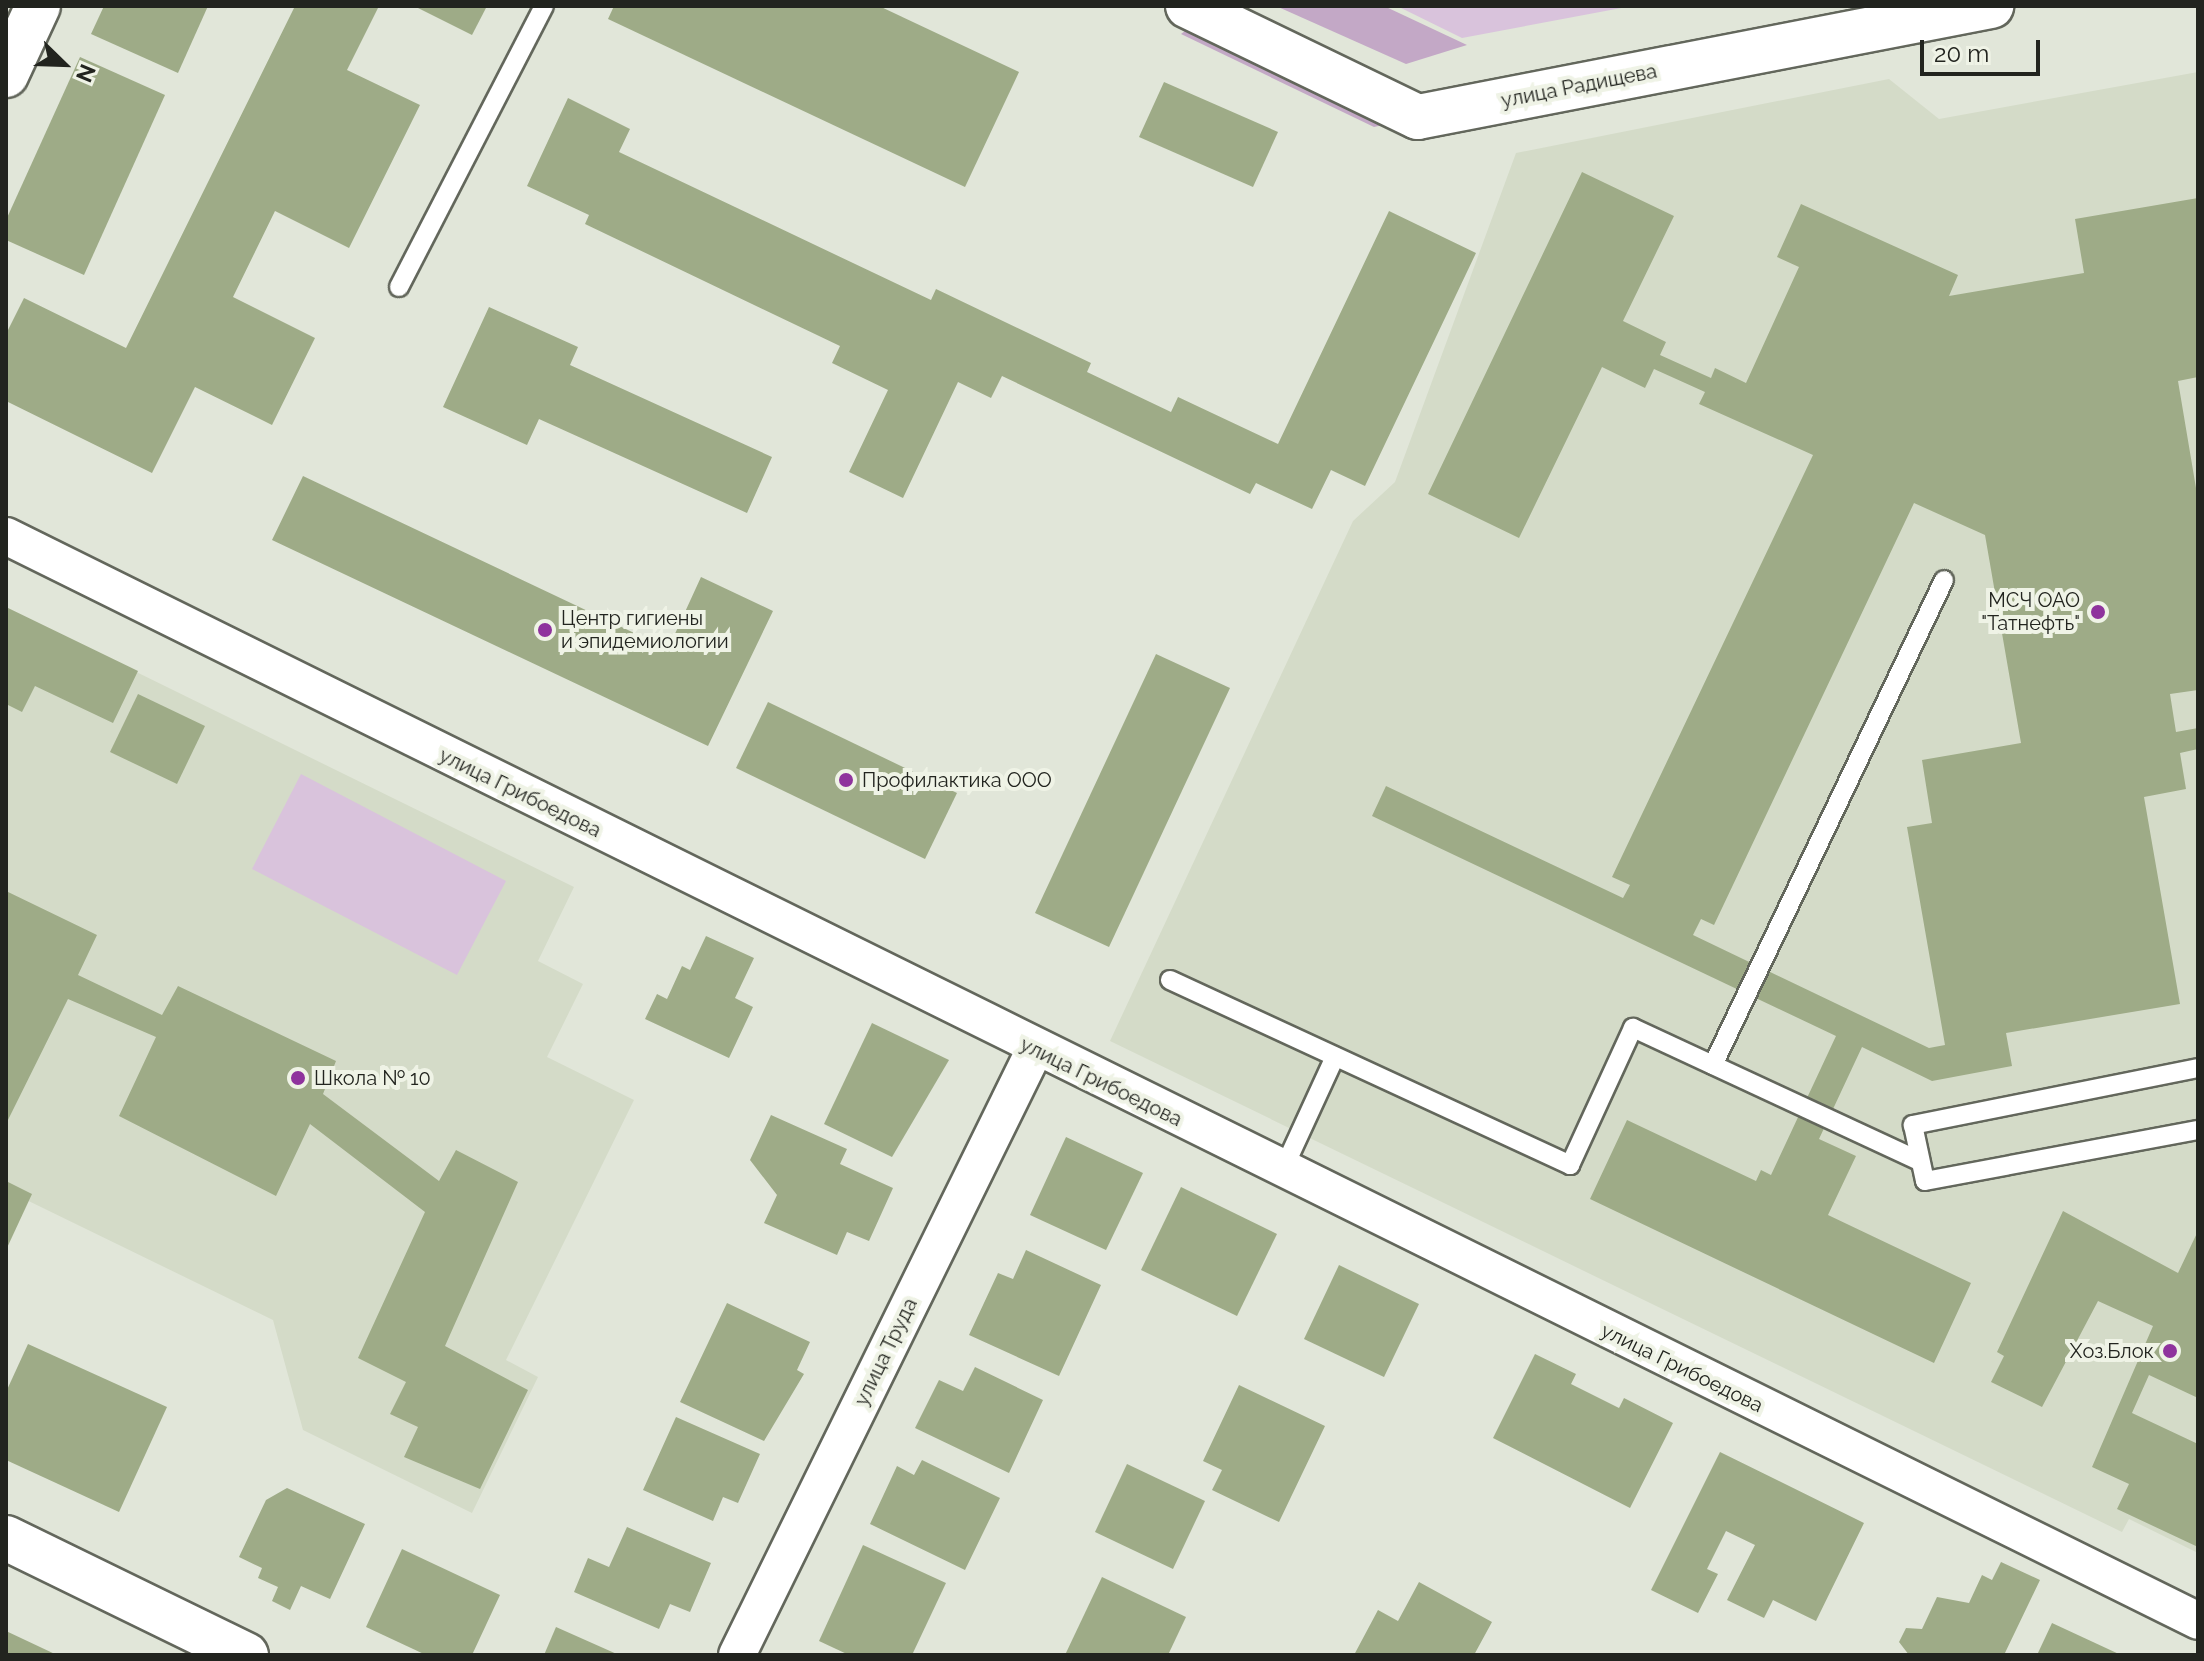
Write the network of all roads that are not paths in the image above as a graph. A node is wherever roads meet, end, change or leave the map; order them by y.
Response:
1 (38, 6) edge
2 (544, 6) edge
3 (1188, 6) edge
4 (1991, 6) edge
5 (6, 75) edge
6 (399, 287) dead end
7 (6, 536) edge
8 (1944, 580) dead end
9 (1170, 980) dead end
10 (1035, 1049) junction
11 (1335, 1057) junction
12 (1713, 1065) junction
13 (2198, 1068) edge
14 (2198, 1130) edge
15 (1918, 1160) junction
16 (1282, 1172) junction
17 (6, 1538) edge
18 (2198, 1621) edge
19 (246, 1655) edge
20 (737, 1655) edge

1 - 5 street
2 - 6 lane
3 - 4 street, улица Радищева
7 - 10 street, улица Грибоедова
8 - 12 lane
9 - 11 lane
10 - 16 street, улица Грибоедова
10 - 20 street, улица Труда
11 - 12 lane
11 - 16 lane
12 - 15 lane
13 - 15 lane
14 - 15 lane
16 - 18 street, улица Грибоедова
17 - 19 street

